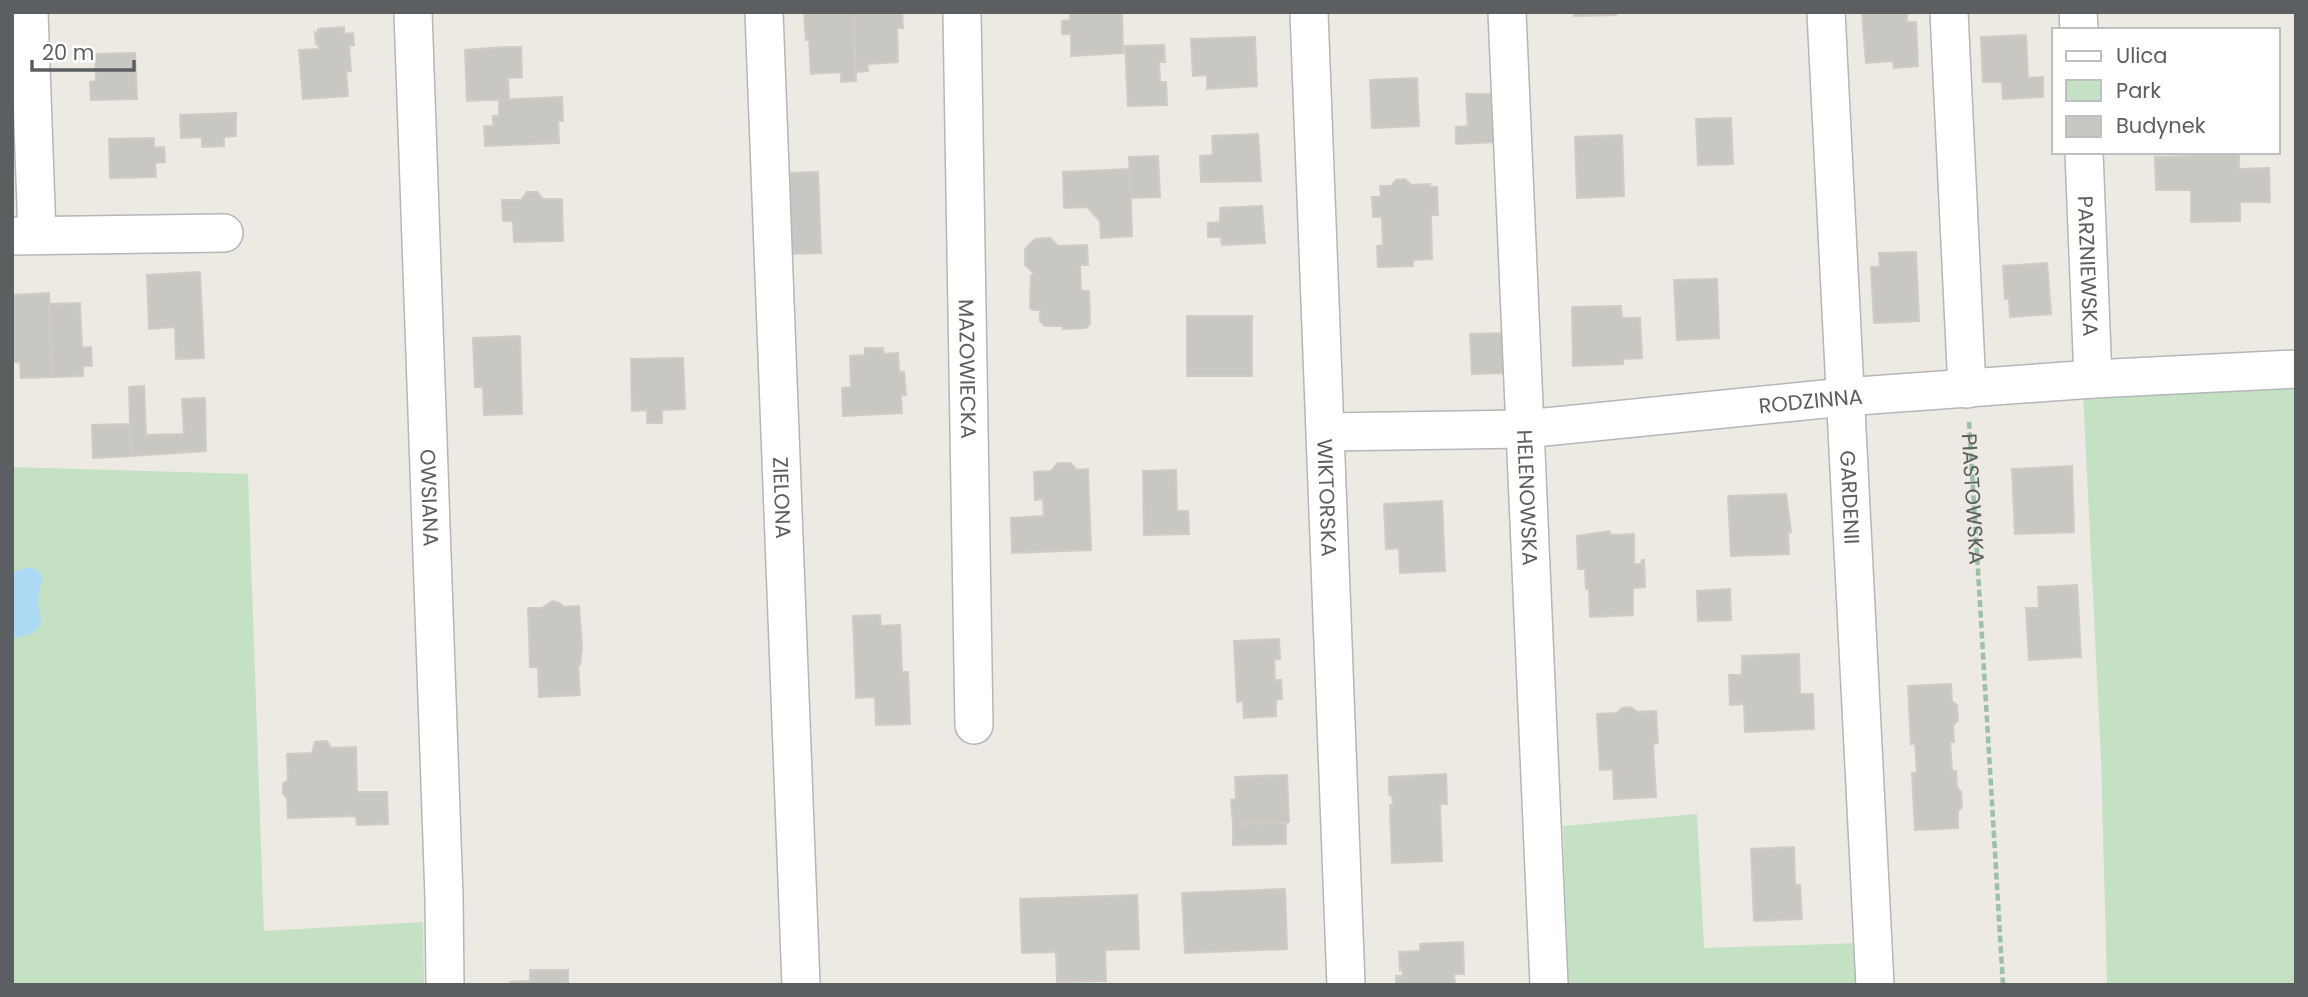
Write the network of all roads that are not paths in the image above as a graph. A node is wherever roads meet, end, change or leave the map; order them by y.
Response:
1 (29, 12) edge
2 (413, 12) edge
3 (764, 12) edge
4 (962, 12) edge
5 (1309, 12) edge
6 (1507, 12) edge
7 (1826, 12) edge
8 (1949, 12) edge
9 (2084, 154) edge
10 (224, 233) dead end
11 (25, 235) edge
12 (2296, 369) edge
13 (2093, 379) junction
14 (1967, 389) junction
15 (1844, 397) junction
16 (1524, 429) junction
17 (1326, 432) junction
18 (974, 725) dead end
19 (445, 985) edge
20 (801, 985) edge
21 (1346, 985) edge
22 (1549, 985) edge
23 (1875, 985) edge

1 - 11 street
2 - 19 street, OWSIANA
3 - 20 street, ZIELONA
4 - 18 street, MAZOWIECKA
5 - 17 street, WIKTORSKA
6 - 16 street, HELENOWSKA
7 - 15 street, GARDENII
8 - 14 street
9 - 13 street, PARZNIEWSKA
10 - 11 street
12 - 13 street, RODZINNA
13 - 14 street, RODZINNA
14 - 15 street, RODZINNA
15 - 16 street, RODZINNA
15 - 23 street, GARDENII
16 - 17 street, RODZINNA
16 - 22 street, HELENOWSKA
17 - 21 street, WIKTORSKA

